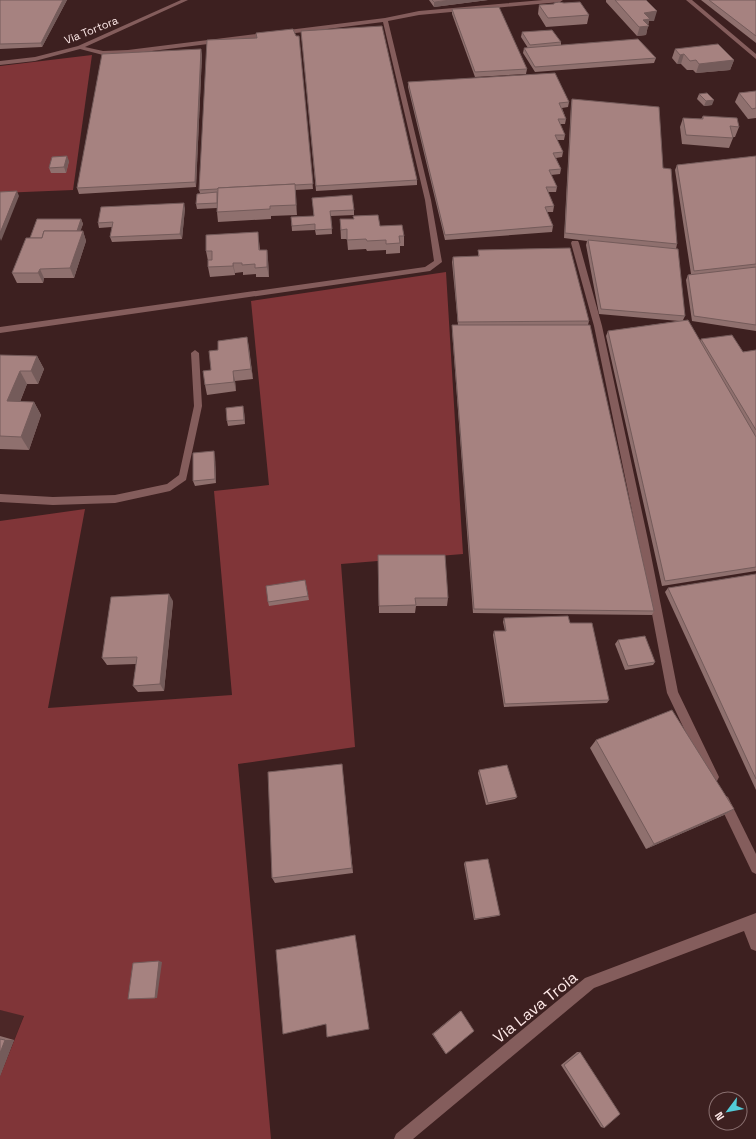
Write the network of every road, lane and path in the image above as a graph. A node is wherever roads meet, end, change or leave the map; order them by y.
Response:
1 (185, 0) edge
2 (560, 0) edge
3 (689, 0) edge
4 (385, 20) junction
5 (80, 47) junction
6 (756, 57) edge
7 (0, 63) edge
8 (575, 243) edge
9 (0, 330) edge
10 (195, 353) dead end
11 (0, 498) edge
12 (756, 868) edge
13 (751, 922) edge
14 (756, 944) edge
15 (401, 1139) edge

1 - 5 street, Via Tortora
2 - 4 street
3 - 6 street
4 - 5 street
4 - 9 street
5 - 7 street, Via Tortora
8 - 12 street
10 - 11 street
13 - 14 street
13 - 15 street, Via Lava Troia

